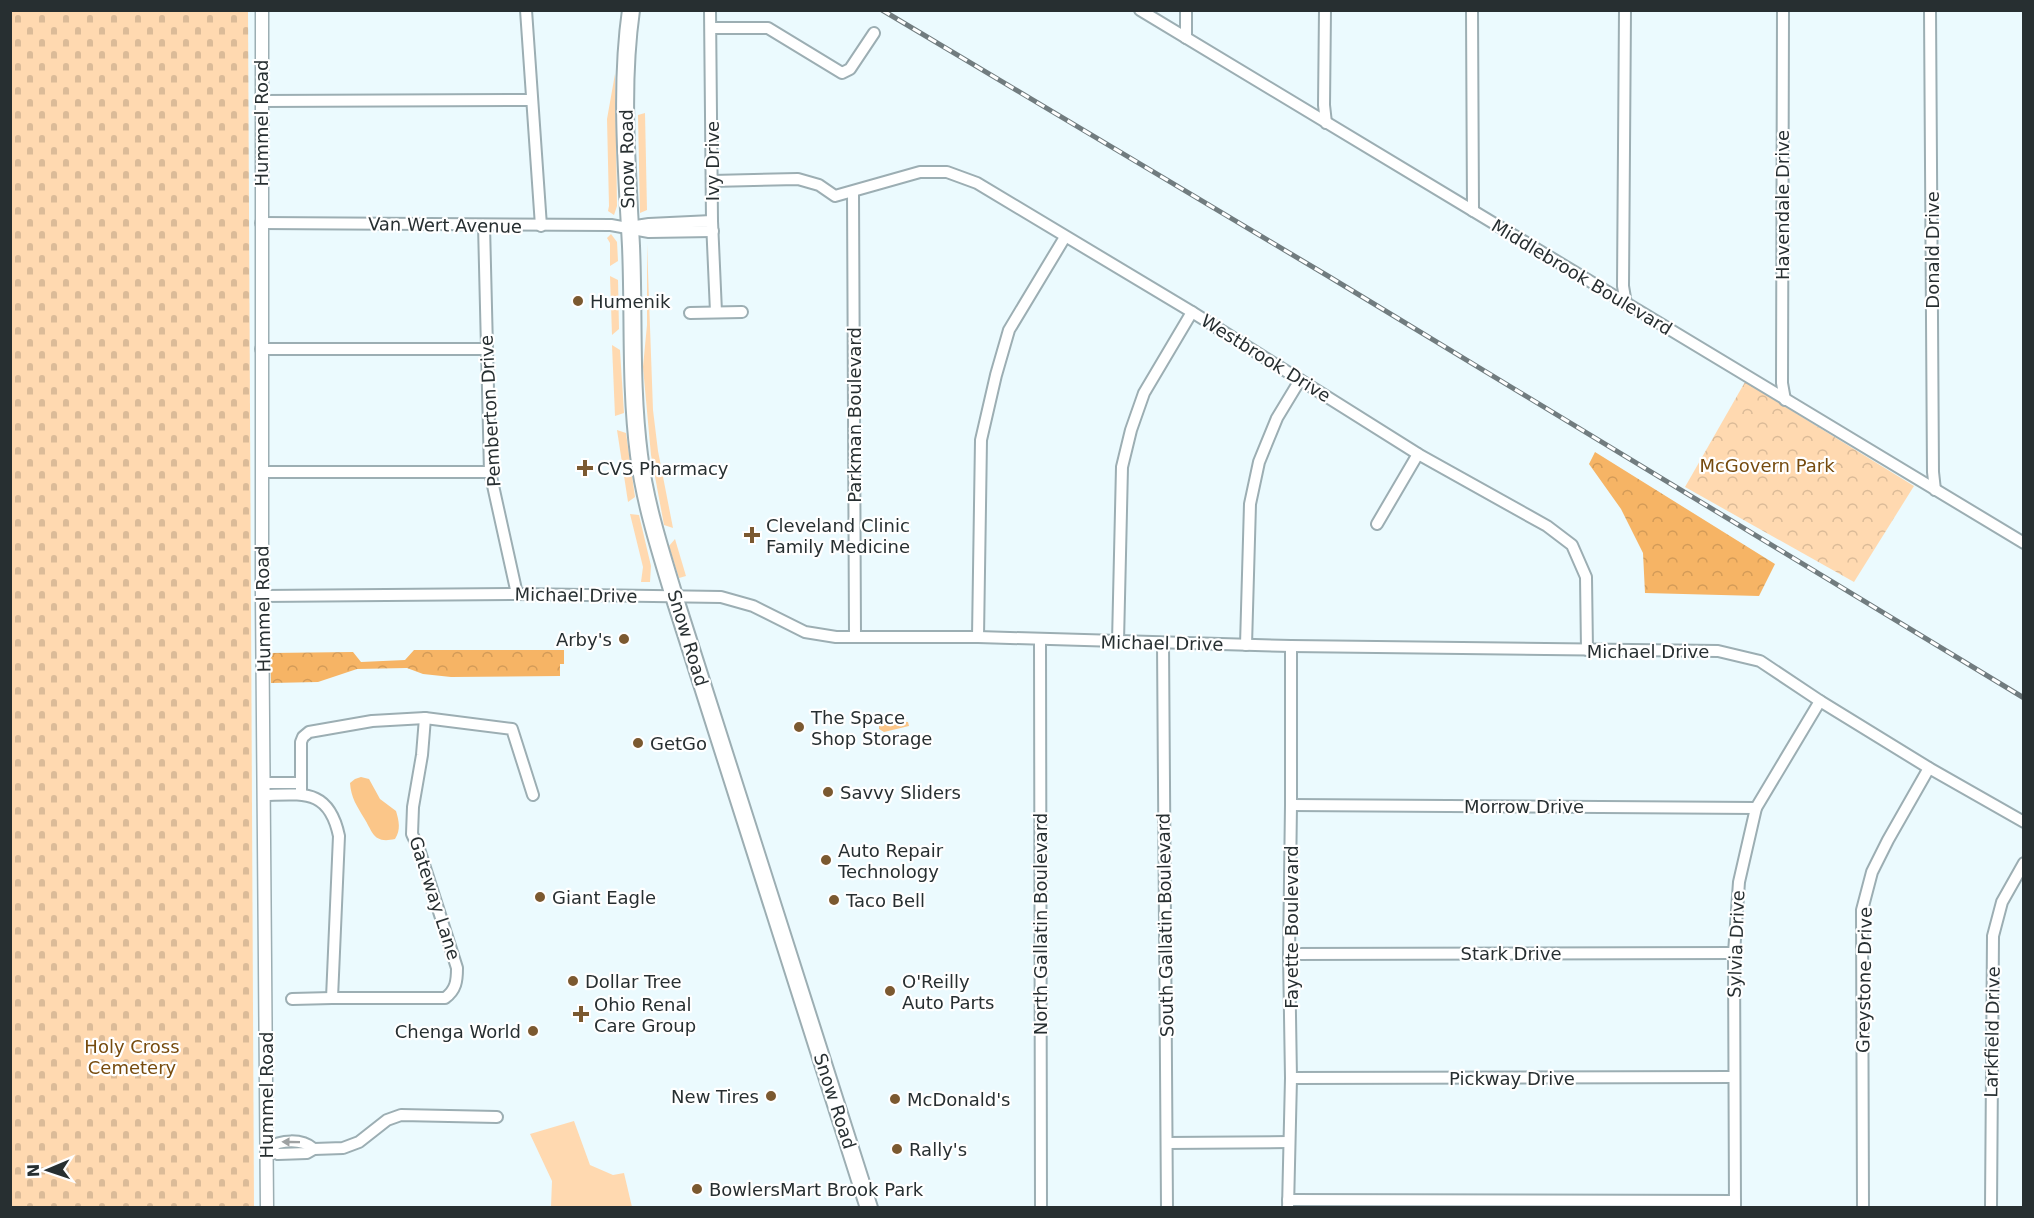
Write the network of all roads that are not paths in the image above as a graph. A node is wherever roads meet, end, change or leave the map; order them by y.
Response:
1 (262, 10) edge
2 (526, 10) edge
3 (618, 10) edge
4 (631, 10) edge
5 (711, 10) edge
6 (1140, 10) edge
7 (1186, 10) edge
8 (1325, 10) edge
9 (1472, 10) edge
10 (1625, 10) edge
11 (1783, 10) edge
12 (1930, 10) edge
13 (711, 28) junction
14 (874, 33) dead end
15 (1186, 38) junction
16 (626, 48) junction
17 (531, 100) junction
18 (261, 101) junction
19 (1326, 123) junction
20 (712, 181) junction
21 (853, 192) junction
22 (1473, 211) junction
23 (261, 223) junction
24 (484, 225) junction
25 (541, 226) junction
26 (712, 226) junction
27 (629, 227) junction
28 (1065, 237) junction
29 (1626, 304) junction
30 (716, 312) junction
31 (742, 312) dead end
32 (1192, 312) junction
33 (690, 313) dead end
34 (261, 348) junction
35 (486, 349) junction
36 (1300, 380) junction
37 (1785, 400) junction
38 (1418, 454) junction
39 (262, 472) junction
40 (490, 472) junction
41 (1935, 490) junction
42 (1377, 524) dead end
43 (2024, 543) edge
44 (517, 594) junction
45 (262, 596) junction
46 (674, 596) junction
47 (978, 637) junction
48 (855, 638) junction
49 (1040, 640) junction
50 (1118, 642) junction
51 (1163, 643) junction
52 (1246, 645) junction
53 (1291, 646) junction
54 (1587, 650) junction
55 (1820, 701) junction
56 (425, 718) junction
57 (1929, 768) junction
58 (301, 783) junction
59 (265, 789) junction
60 (301, 794) junction
61 (533, 795) dead end
62 (1291, 805) junction
63 (1756, 808) junction
64 (2024, 822) edge
65 (2024, 863) edge
66 (1734, 953) junction
67 (1289, 954) junction
68 (332, 998) junction
69 (292, 999) dead end
70 (1733, 1077) junction
71 (1291, 1078) junction
72 (497, 1117) dead end
73 (1289, 1142) junction
74 (1167, 1143) junction
75 (267, 1148) junction
76 (1288, 1204) edge
77 (1735, 1204) edge
78 (267, 1208) edge
79 (869, 1208) edge
80 (1041, 1208) edge
81 (1167, 1208) edge
82 (1863, 1208) edge
83 (1991, 1208) edge

1 - 18 street, Hummel Road
2 - 17 street
3 - 16 main road, Snow Road
4 - 16 main road, Snow Road
5 - 13 street, Ivy Drive
6 - 15 street, Middlebrook Boulevard
7 - 15 street
8 - 19 street
9 - 22 street
10 - 29 street
11 - 37 street, Havendale Drive
12 - 41 street, Donald Drive
13 - 14 street
13 - 20 street, Ivy Drive
15 - 19 street, Middlebrook Boulevard
16 - 27 main road, Snow Road
17 - 18 street
17 - 25 street
18 - 23 street, Hummel Road
19 - 22 street, Middlebrook Boulevard
20 - 21 street
20 - 26 street, Ivy Drive
21 - 28 street, Westbrook Drive
21 - 48 street, Parkman Boulevard
22 - 29 street, Middlebrook Boulevard
23 - 24 street, Van Wert Avenue
23 - 34 street, Hummel Road
24 - 25 street, Van Wert Avenue
24 - 35 street, Pemberton Drive
25 - 27 street, Van Wert Avenue
26 - 27 street, Van Wert Avenue
26 - 30 street, Ivy Drive
27 - 46 main road, Snow Road
28 - 32 street, Westbrook Drive
28 - 47 street
29 - 37 street, Middlebrook Boulevard
30 - 31 street
30 - 33 street
32 - 36 street, Westbrook Drive
32 - 50 street
34 - 35 street
34 - 39 street, Hummel Road
35 - 40 street, Pemberton Drive
36 - 38 street, Westbrook Drive
36 - 52 street
37 - 41 street, Middlebrook Boulevard
38 - 42 street
38 - 54 street, Westbrook Drive
39 - 40 street
39 - 45 street, Hummel Road
40 - 44 street, Pemberton Drive
41 - 43 street, Middlebrook Boulevard
44 - 45 street, Michael Drive
44 - 46 street, Michael Drive
45 - 59 street, Hummel Road
46 - 48 street, Michael Drive
46 - 79 main road, Snow Road
47 - 48 street, Michael Drive
47 - 49 street, Michael Drive
49 - 50 street, Michael Drive
49 - 80 street, North Gallatin Boulevard
50 - 51 street, Michael Drive
51 - 52 street, Michael Drive
51 - 74 street, South Gallatin Boulevard
52 - 53 street, Michael Drive
53 - 54 street, Michael Drive
53 - 62 street, Fayette Boulevard
54 - 55 street, Michael Drive
55 - 57 street, Michael Drive
55 - 63 street, Sylvia Drive
56 - 58 street
56 - 61 street
56 - 68 street, Gateway Lane
57 - 64 street, Michael Drive
57 - 82 street, Greystone Drive
58 - 59 street
58 - 60 street
59 - 60 street
59 - 75 street, Hummel Road
60 - 68 street
62 - 63 street, Morrow Drive
62 - 67 street, Fayette Boulevard
63 - 66 street, Sylvia Drive
65 - 83 street, Larkfield Drive
66 - 67 street, Stark Drive
66 - 70 street, Sylvia Drive
67 - 71 street, Fayette Boulevard
68 - 69 street, Gateway Lane
70 - 71 street, Pickway Drive
70 - 77 street, Sylvia Drive
71 - 73 street, Fayette Boulevard
72 - 75 street
73 - 74 street
73 - 76 street, Fayette Boulevard
74 - 81 street, South Gallatin Boulevard
75 - 78 street, Hummel Road
76 - 77 street

